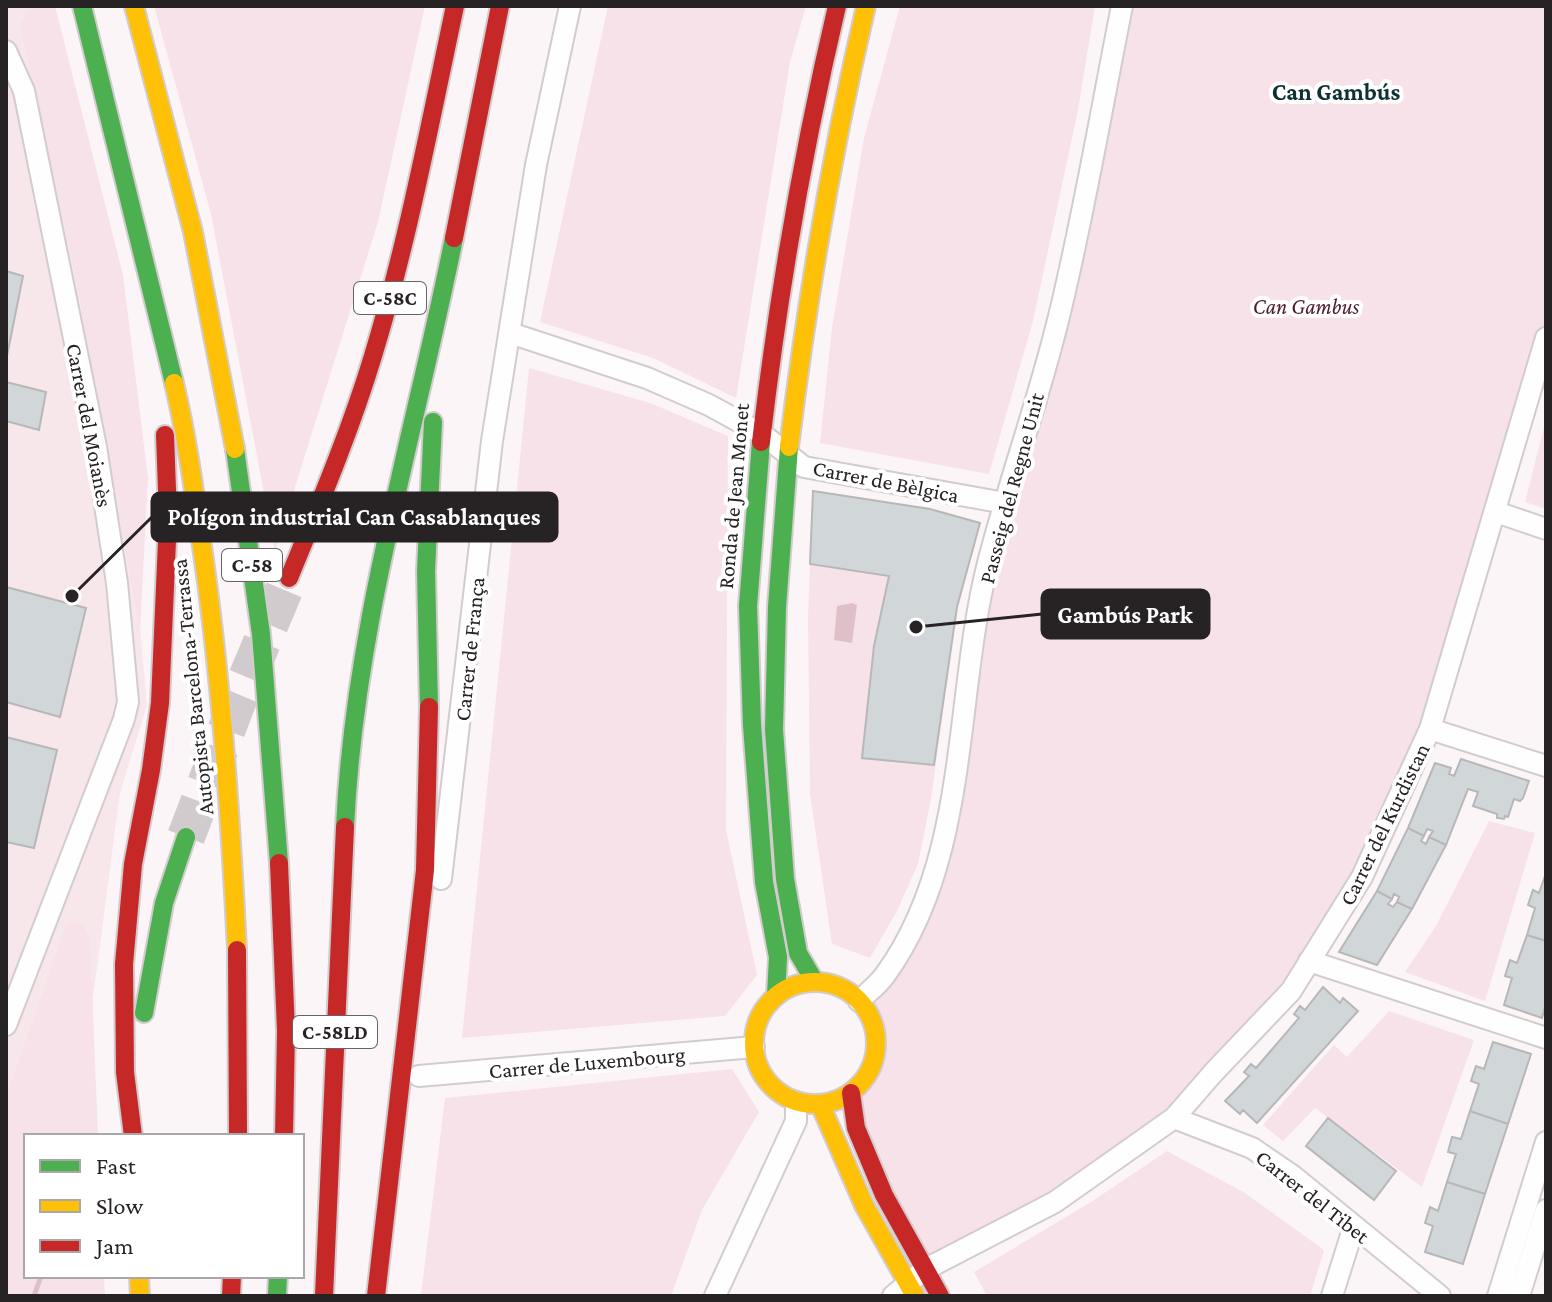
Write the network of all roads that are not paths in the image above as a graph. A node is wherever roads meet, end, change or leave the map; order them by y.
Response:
1 (82, 6) edge
2 (134, 6) edge
3 (455, 6) edge
4 (500, 6) edge
5 (570, 6) edge
6 (837, 6) edge
7 (866, 6) edge
8 (1122, 6) edge
9 (6, 51) edge
10 (450, 256) junction
11 (148, 273) junction
12 (510, 333) junction
13 (1546, 338) edge
14 (762, 434) junction
15 (789, 454) junction
16 (1005, 503) junction
17 (1496, 512) junction
18 (1546, 529) edge
19 (289, 578) tunnel mouth
20 (1430, 729) junction
21 (1546, 766) edge
22 (347, 788) joint
23 (186, 837) tunnel mouth
24 (1309, 961) junction
25 (815, 982) junction
26 (776, 996) junction
27 (859, 1001) junction
28 (6, 1025) edge
29 (1546, 1038) edge
30 (754, 1047) junction
31 (419, 1076) junction
32 (851, 1093) junction
33 (796, 1102) junction
34 (820, 1104) junction
35 (1174, 1118) junction
36 (134, 1134) edge
37 (134, 1134) edge
38 (238, 1134) edge
39 (284, 1134) edge
40 (1546, 1142) edge
41 (1546, 1210) edge
42 (1354, 1226) junction
43 (924, 1270) junction
44 (905, 1292) edge
45 (324, 1296) edge
46 (376, 1296) edge
47 (393, 1296) edge
48 (715, 1296) edge
49 (940, 1296) edge
50 (1332, 1296) edge
51 (1440, 1296) edge
52 (1498, 1296) edge
53 (1519, 1296) edge

1 - 11 main road, Autopista Barcelona-Terrassa / C-58
2 - 39 main road, C-58
3 - 19 main road, C-58C
4 - 10 main road, C-58C
5 - 12 street, Carrer de França
6 - 14 main road, Ronda de Jean Monet
7 - 15 main road
8 - 16 street, Passeig del Regne Unit
9 - 28 street, Carrer del Moianès
10 - 22 main road, C-58C
10 - 46 main road
11 - 36 main road
11 - 38 main road, Autopista Barcelona-Terrassa / C-58
12 - 14 street, Carrer de Bèlgica
12 - 31 street, Carrer de França
13 - 17 street, Carrer del Kurdistan
14 - 15 street, Carrer de Bèlgica
14 - 26 main road, Ronda de Jean Monet
15 - 16 street, Carrer de Bèlgica
15 - 25 main road
16 - 27 street, Passeig del Regne Unit
17 - 18 street
17 - 20 street, Carrer del Kurdistan
20 - 21 street
20 - 24 street, Carrer del Kurdistan
22 - 45 main road, C-58LD
23 - 37 main road
24 - 29 street
24 - 35 street, Carrer del Kurdistan
25 - 26 main road
25 - 27 main road
26 - 30 main road
27 - 32 main road
30 - 31 street, Carrer de Luxembourg
30 - 33 main road
31 - 47 street, Carrer de França
32 - 34 main road
32 - 43 main road
33 - 34 main road
33 - 48 street
34 - 44 main road
35 - 42 street, Carrer del Tibet
35 - 43 street, Carrer del Kurdistan
40 - 52 street
41 - 53 street
42 - 50 street
42 - 51 street, Carrer del Tibet
43 - 44 street, Carrer del Kurdistan
43 - 49 main road

